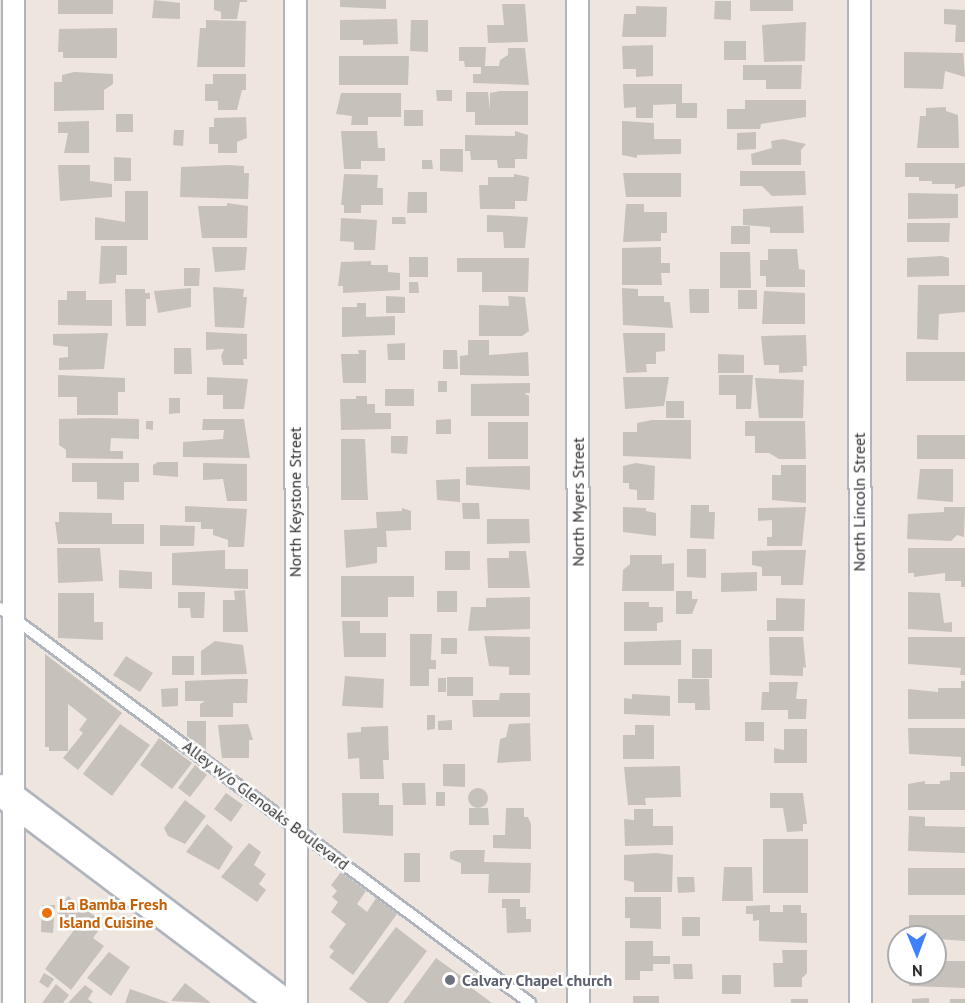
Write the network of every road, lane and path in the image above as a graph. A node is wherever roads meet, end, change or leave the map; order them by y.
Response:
1 (13, 0) edge
2 (295, 0) edge
3 (577, 0) edge
4 (859, 0) edge
5 (6, 612) edge
6 (6, 794) edge
7 (295, 826) junction
8 (9, 987) edge
9 (283, 1003) edge
10 (296, 1003) edge
11 (530, 1003) edge
12 (578, 1003) edge
13 (860, 1003) edge

1 - 5 street
2 - 7 street, North Keystone Street
3 - 12 street, North Myers Street
4 - 13 street, North Lincoln Street
5 - 6 street
5 - 7 lane, Alley w/o Glenoaks Boulevard
6 - 8 street
6 - 9 main road
7 - 10 street, North Keystone Street
7 - 11 lane, Alley w/o Glenoaks Boulevard

